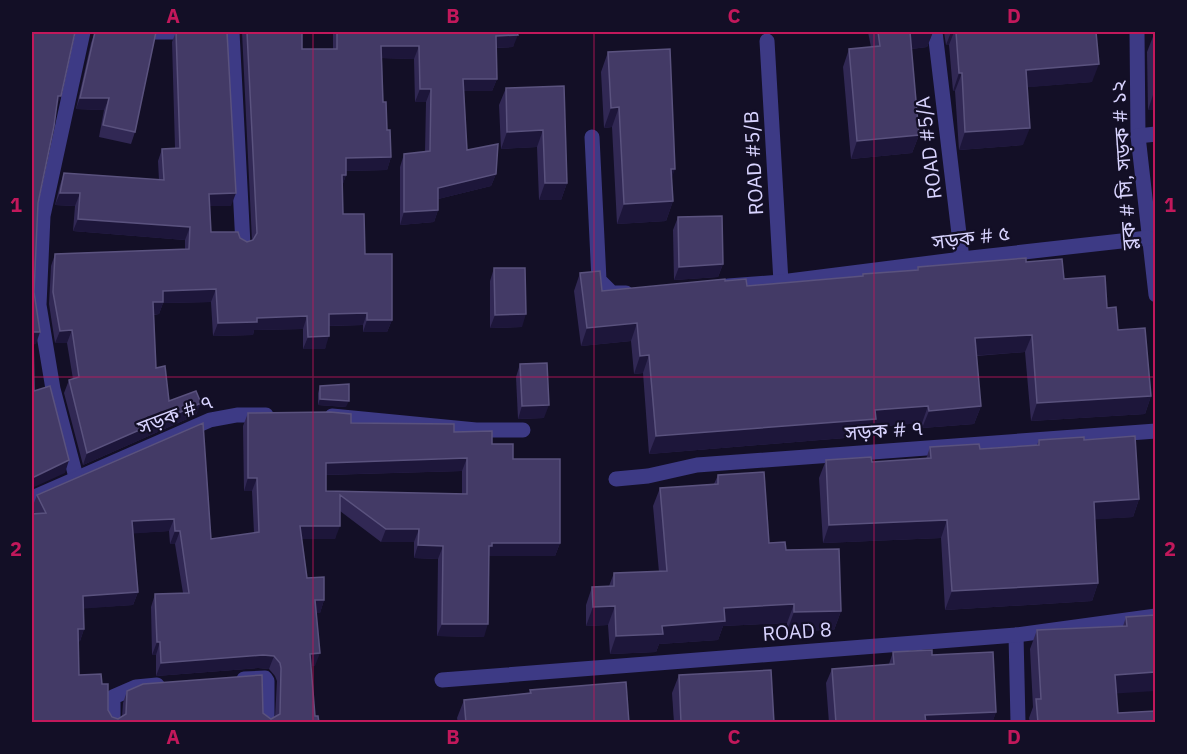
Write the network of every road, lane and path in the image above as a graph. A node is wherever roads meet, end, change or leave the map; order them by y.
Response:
1 (87, 32) edge
2 (201, 32) edge
3 (232, 32) edge
4 (935, 32) edge
5 (1137, 32) edge
6 (118, 33) edge
7 (767, 41) dead end
8 (1155, 134) edge
9 (1138, 136) junction
10 (592, 137) dead end
11 (1148, 238) junction
12 (243, 245) edge
13 (962, 259) junction
14 (781, 282) junction
15 (713, 287) edge
16 (646, 292) edge
17 (1155, 295) edge
18 (282, 415) edge
19 (315, 415) edge
20 (523, 430) dead end
21 (1155, 431) edge
22 (76, 477) junction
23 (616, 479) dead end
24 (32, 498) edge
25 (1155, 616) edge
26 (1016, 635) junction
27 (225, 680) edge
28 (442, 680) dead end
29 (169, 684) edge
30 (113, 723) edge
31 (267, 723) edge
32 (1018, 723) edge

1 - 22 street
2 - 6 street
3 - 12 street
4 - 13 street, ROAD #5/A
5 - 9 street, ব্লক # সি, সড়ক # ১২
7 - 14 street, ROAD #5/B
8 - 9 street
9 - 11 street, ব্লক # সি, সড়ক # ১২
10 - 16 street
11 - 13 street, সড়ক # ৫
11 - 17 street, ব্লক # সি, সড়ক # ১২
13 - 14 street, সড়ক # ৫
14 - 15 street, সড়ক # ৫
18 - 22 street, সড়ক # ৭
19 - 20 street
21 - 23 street, সড়ক # ৭
22 - 24 street, সড়ক # ৭
25 - 26 street, ROAD 8
26 - 28 street, ROAD 8
26 - 32 street
27 - 31 street
29 - 30 street

